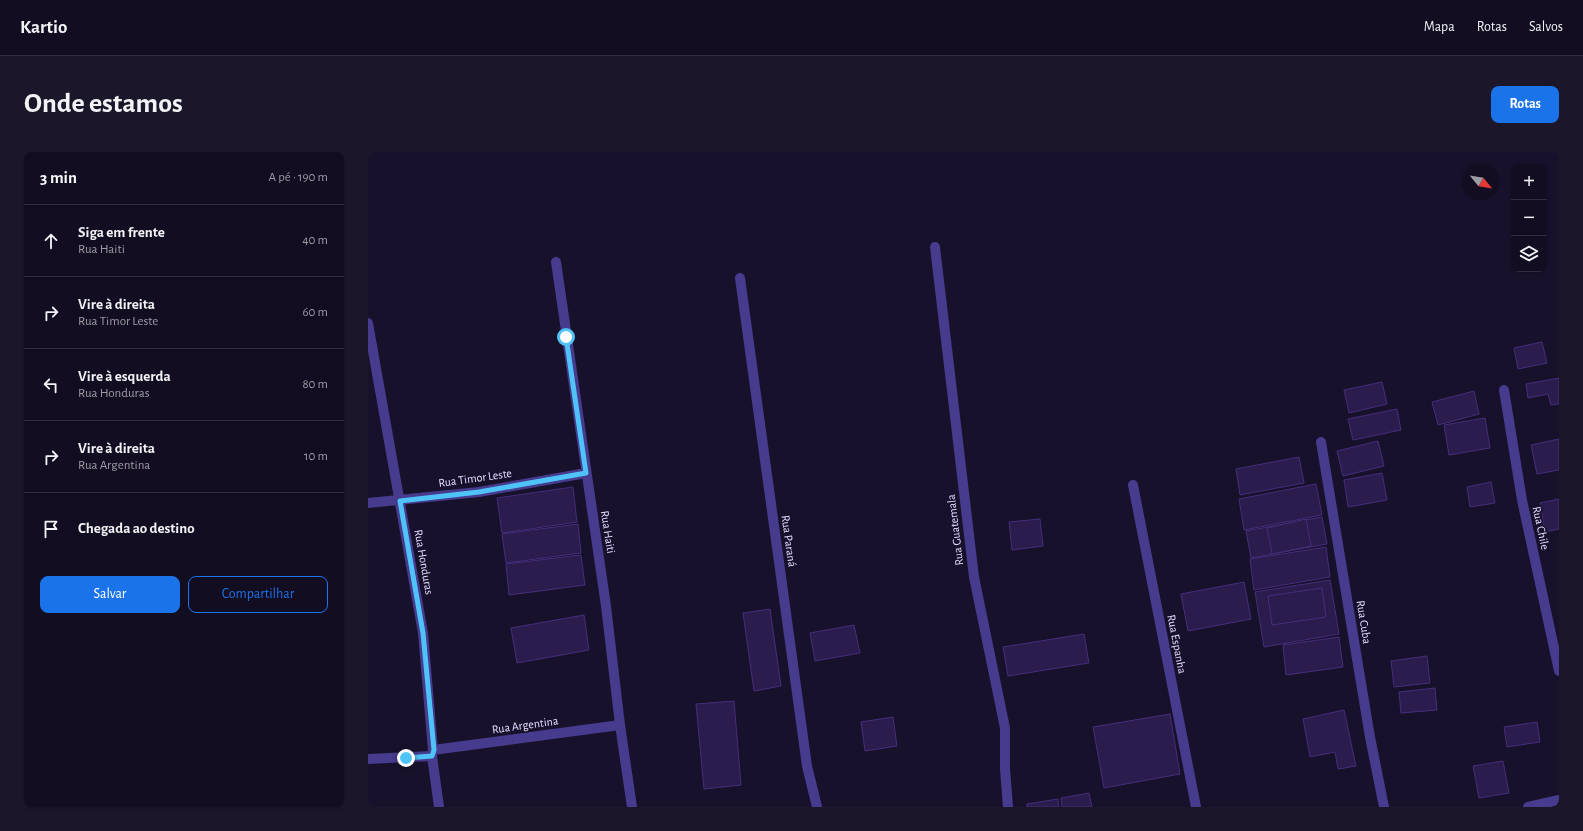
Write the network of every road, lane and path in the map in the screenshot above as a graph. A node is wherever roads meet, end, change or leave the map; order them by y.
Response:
1 (936, 248) dead end
2 (556, 262) dead end
3 (740, 278) dead end
4 (368, 323) edge
5 (1504, 390) dead end
6 (1321, 442) dead end
7 (586, 473) junction
8 (1133, 485) dead end
9 (400, 501) junction
10 (368, 503) edge
11 (1559, 671) edge
12 (620, 725) junction
13 (433, 753) junction
14 (368, 759) edge
15 (1559, 800) edge
16 (439, 807) edge
17 (632, 807) edge
18 (817, 807) edge
19 (1008, 807) edge
20 (1196, 807) edge
21 (1384, 807) edge
22 (1528, 807) edge

1 - 19 street, Rua Guatemala
2 - 7 street, Rua Haiti
3 - 18 street, Rua Paraná
4 - 9 street, Rua Honduras
5 - 11 street, Rua Chile
6 - 21 street, Rua Cuba
7 - 9 street, Rua Timor Leste
7 - 12 street, Rua Haiti
8 - 20 street, Rua Espanha
9 - 10 street, Rua Timor Leste
9 - 13 street, Rua Honduras
12 - 13 street, Rua Argentina
12 - 17 street, Rua Haiti
13 - 14 street, Rua Argentina
13 - 16 street, Rua Honduras
15 - 22 street

